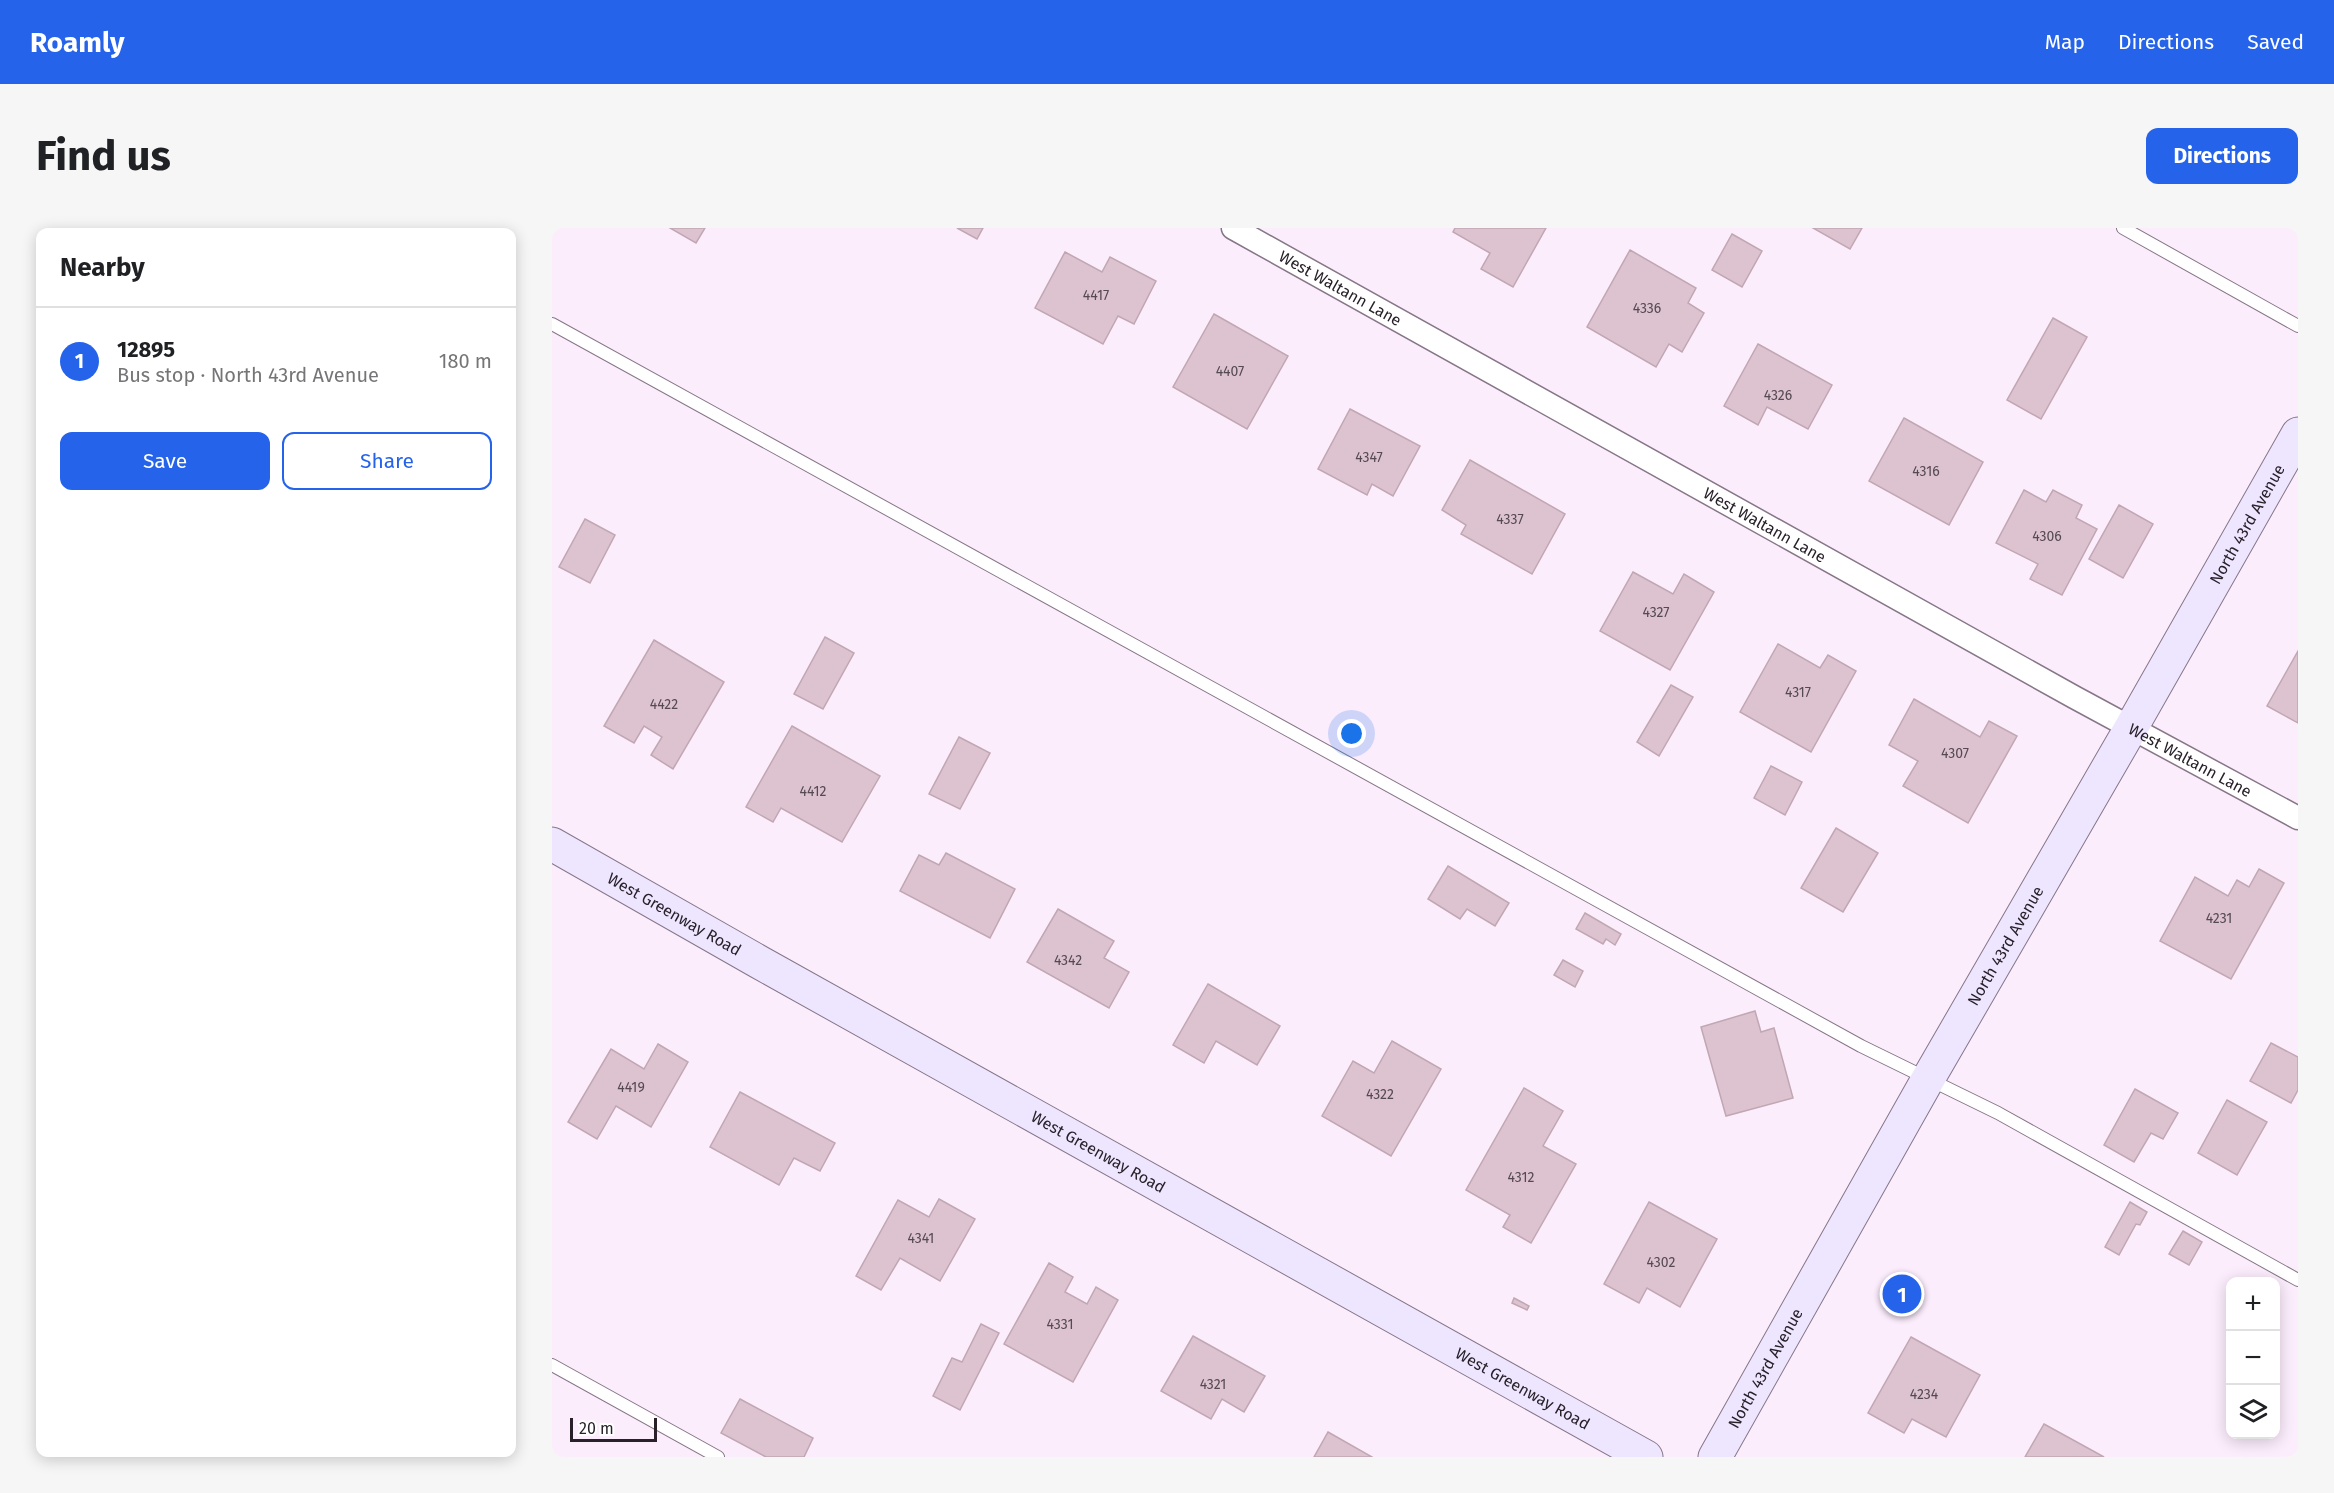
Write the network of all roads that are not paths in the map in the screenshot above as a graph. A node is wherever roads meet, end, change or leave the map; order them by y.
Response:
1 (1233, 228) edge
2 (2122, 228) edge
3 (552, 324) edge
4 (2298, 326) edge
5 (2298, 435) edge
6 (2132, 729) junction
7 (2298, 818) edge
8 (552, 844) edge
9 (1928, 1079) junction
10 (2298, 1280) edge
11 (552, 1365) edge
12 (718, 1457) edge
13 (1646, 1457) edge
14 (1715, 1457) edge

1 - 6 street, West Waltann Lane
2 - 4 lane
3 - 9 lane
5 - 6 main road, North 43rd Avenue
6 - 7 street, West Waltann Lane
6 - 9 main road, North 43rd Avenue
8 - 13 main road, West Greenway Road
9 - 10 lane
9 - 14 main road, North 43rd Avenue
11 - 12 lane

